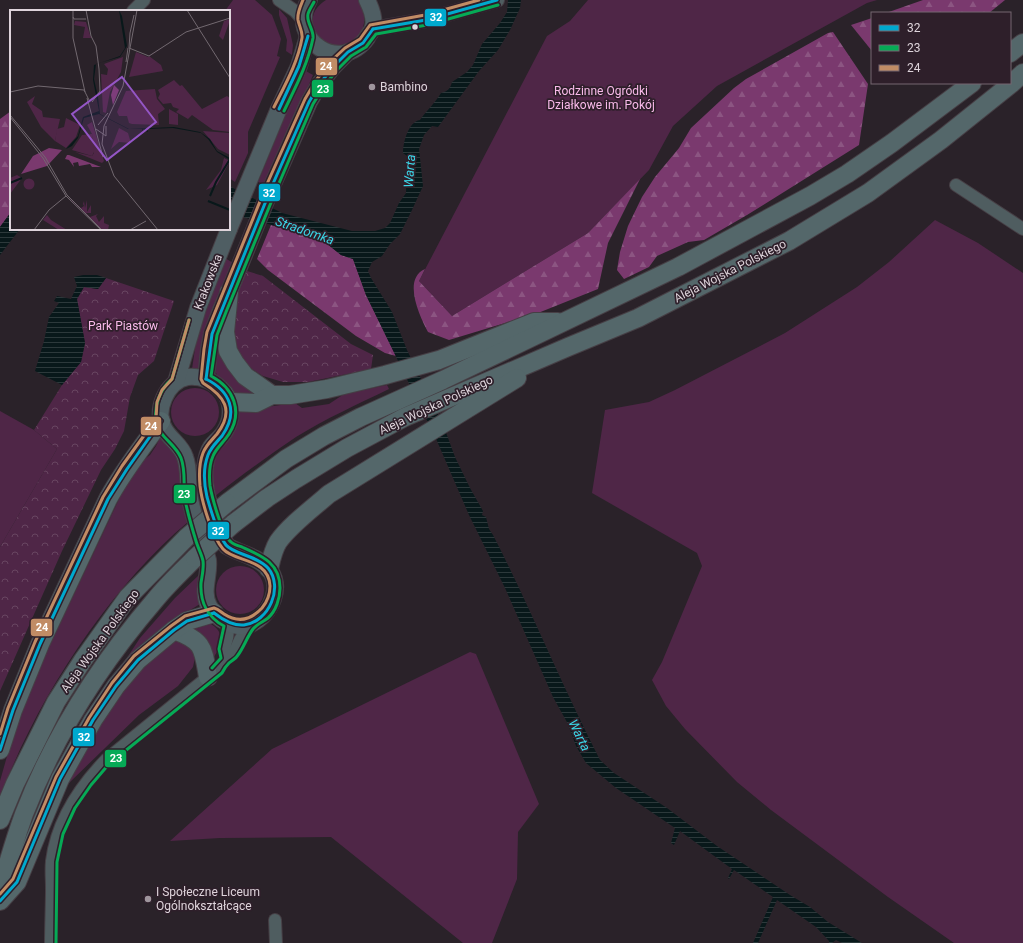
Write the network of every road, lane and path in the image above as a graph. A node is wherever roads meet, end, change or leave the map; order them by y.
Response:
1 (144, 0) edge
2 (278, 0) edge
3 (308, 0) edge
4 (367, 0) edge
5 (497, 0) edge
6 (134, 10) edge
7 (303, 20) junction
8 (373, 29) junction
9 (308, 36) junction
10 (348, 52) junction
11 (1019, 79) edge
12 (971, 84) edge
13 (956, 185) dead end
14 (230, 226) edge
15 (1023, 229) edge
16 (228, 231) edge
17 (229, 292) junction
18 (565, 321) junction
19 (568, 347) junction
20 (206, 379) junction
21 (176, 382) junction
22 (272, 395) junction
23 (230, 402) junction
24 (161, 421) junction
25 (268, 568) junction
26 (222, 618) junction
27 (250, 624) junction
28 (174, 630) junction
29 (226, 659) junction
30 (208, 678) junction
31 (0, 750) edge
32 (0, 820) edge
33 (0, 892) edge
34 (0, 901) edge
35 (275, 920) dead end
36 (51, 943) edge
37 (276, 943) edge

1 - 6 street
2 - 7 street
3 - 7 main road
4 - 8 main road
5 - 8 street
7 - 9 main road
8 - 10 main road, Krakowska
9 - 10 main road
9 - 14 main road, Krakowska
10 - 17 main road, Krakowska
11 - 19 main road, Aleja Wojska Polskiego
12 - 18 main road, Aleja Wojska Polskiego
13 - 15 street
16 - 21 main road, Krakowska
17 - 20 main road, Krakowska
17 - 22 main road
18 - 22 main road
18 - 32 main road, Aleja Wojska Polskiego, bridge
19 - 25 main road
19 - 33 main road, Aleja Wojska Polskiego, bridge
20 - 21 main road
20 - 23 main road
21 - 24 main road
22 - 23 main road
23 - 25 main road
24 - 26 main road
24 - 31 main road
25 - 27 main road
26 - 27 main road
26 - 28 main road
26 - 29 street
27 - 29 street
28 - 30 main road
28 - 34 main road
29 - 30 street
30 - 36 street
35 - 37 street

